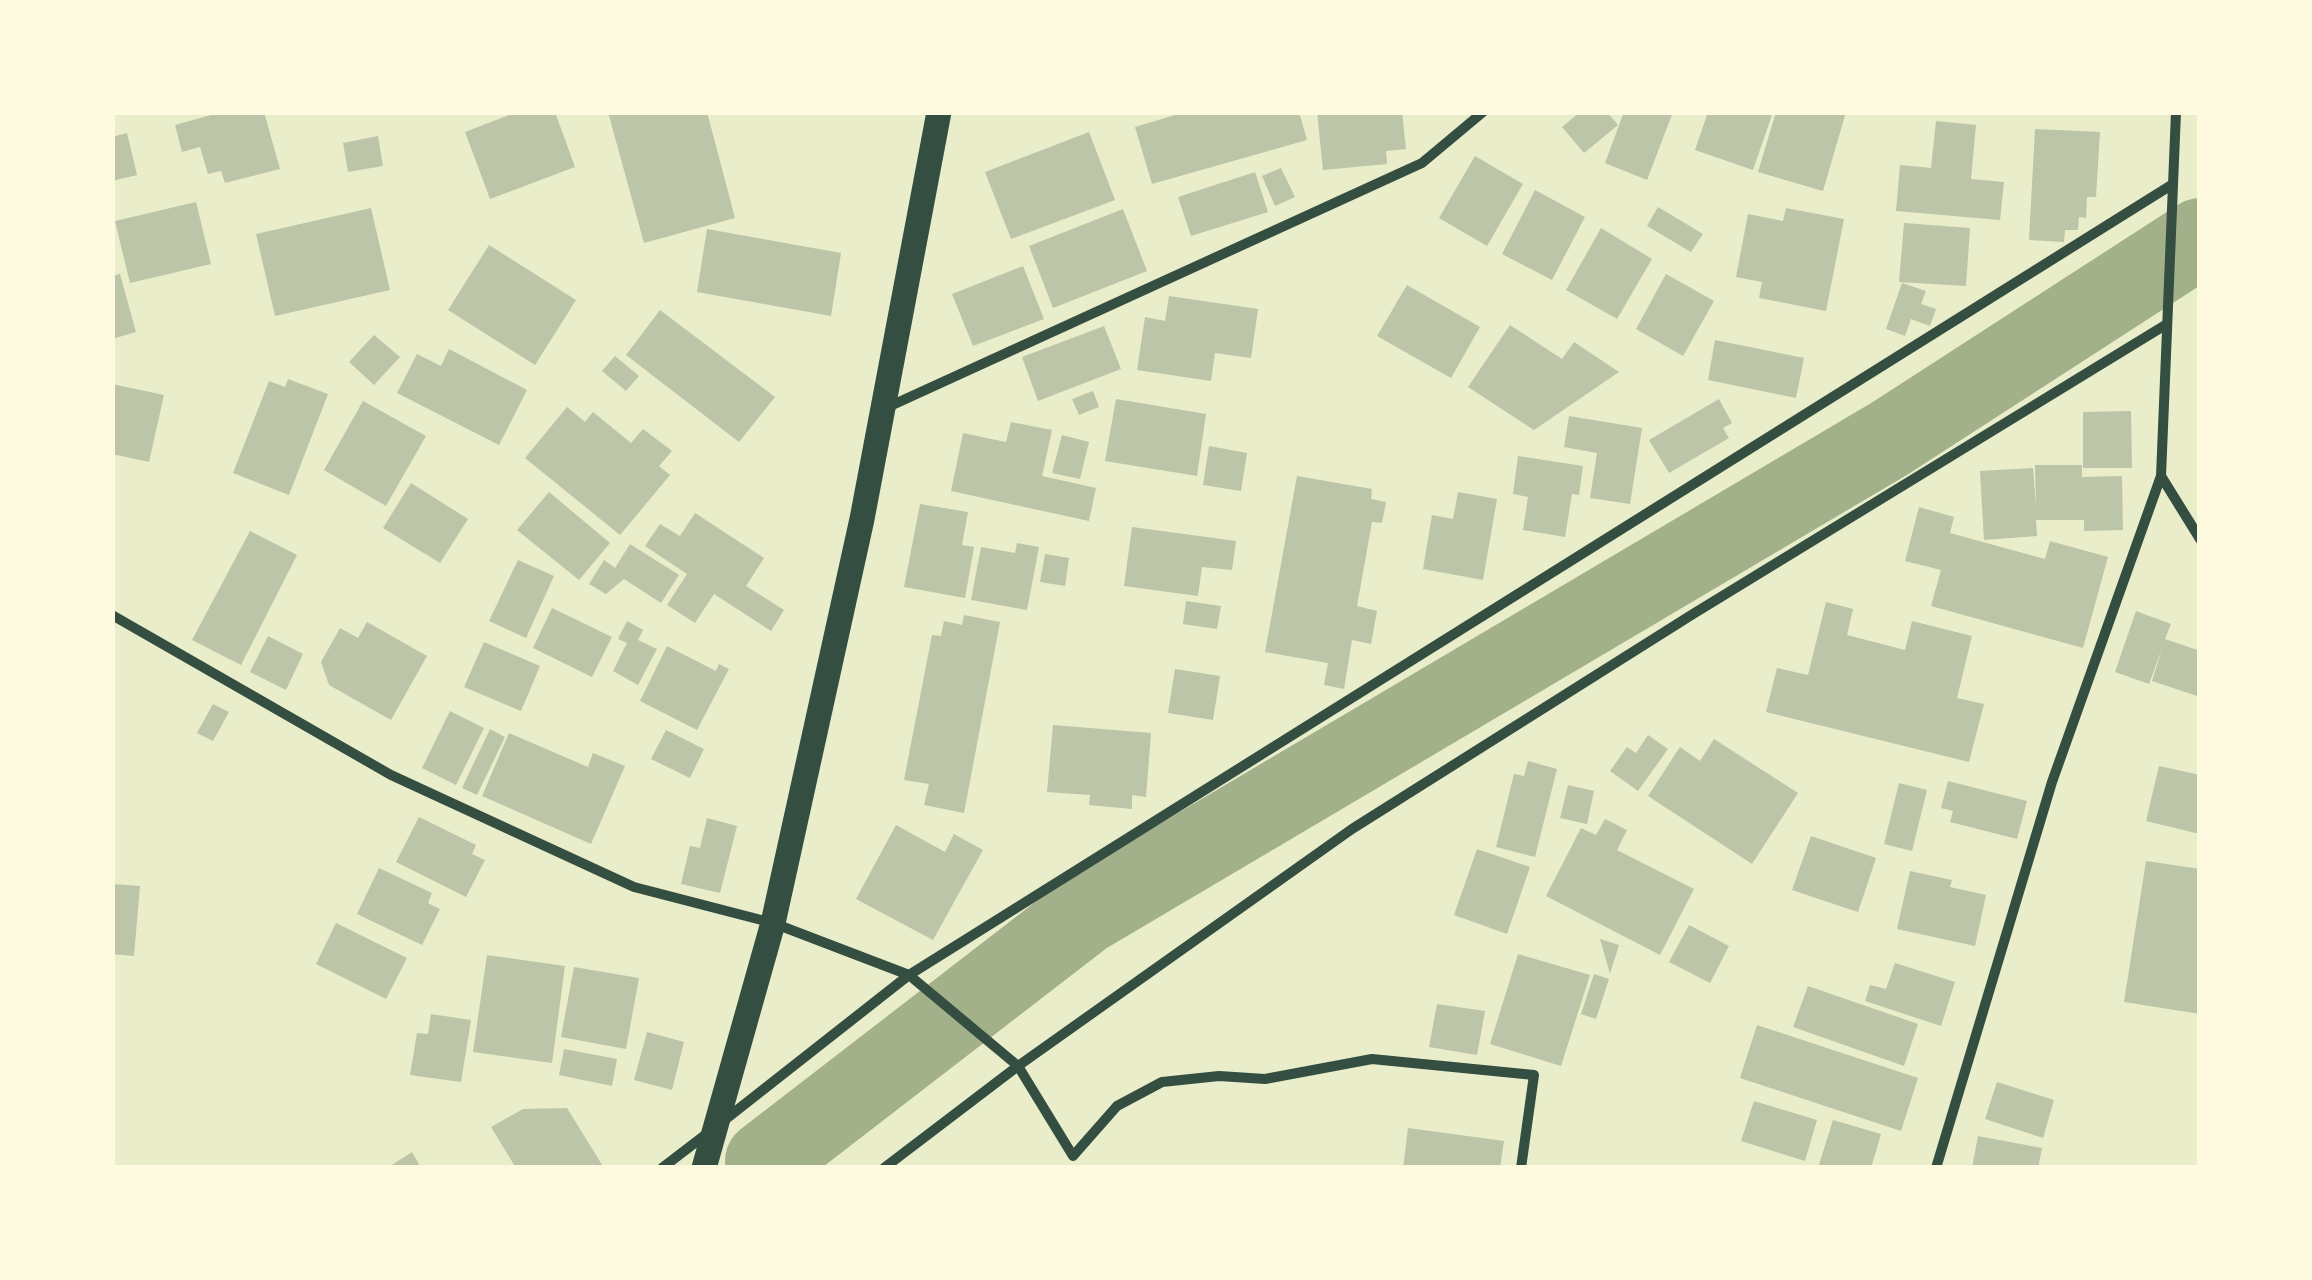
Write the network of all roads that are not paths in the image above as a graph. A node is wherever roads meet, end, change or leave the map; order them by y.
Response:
1 (939, 112) edge
2 (1483, 112) edge
3 (2176, 112) edge
4 (2173, 184) junction
5 (2167, 324) junction
6 (883, 410) junction
7 (2161, 476) junction
8 (2200, 539) edge
9 (112, 615) edge
10 (773, 923) junction
11 (909, 975) junction
12 (1018, 1066) junction
13 (716, 1127) junction
14 (1076, 1162) edge
15 (662, 1168) edge
16 (704, 1168) edge
17 (884, 1168) edge
18 (1521, 1168) edge
19 (1936, 1168) edge

1 - 6 main road
2 - 6 street
3 - 4 street
4 - 5 street
4 - 11 street
5 - 7 street
5 - 12 street
6 - 10 main road
7 - 8 street
7 - 19 street
9 - 10 street
10 - 11 street
10 - 13 main road
11 - 12 street
11 - 13 street
12 - 14 street
12 - 17 street
13 - 15 street
13 - 16 main road
14 - 18 street

